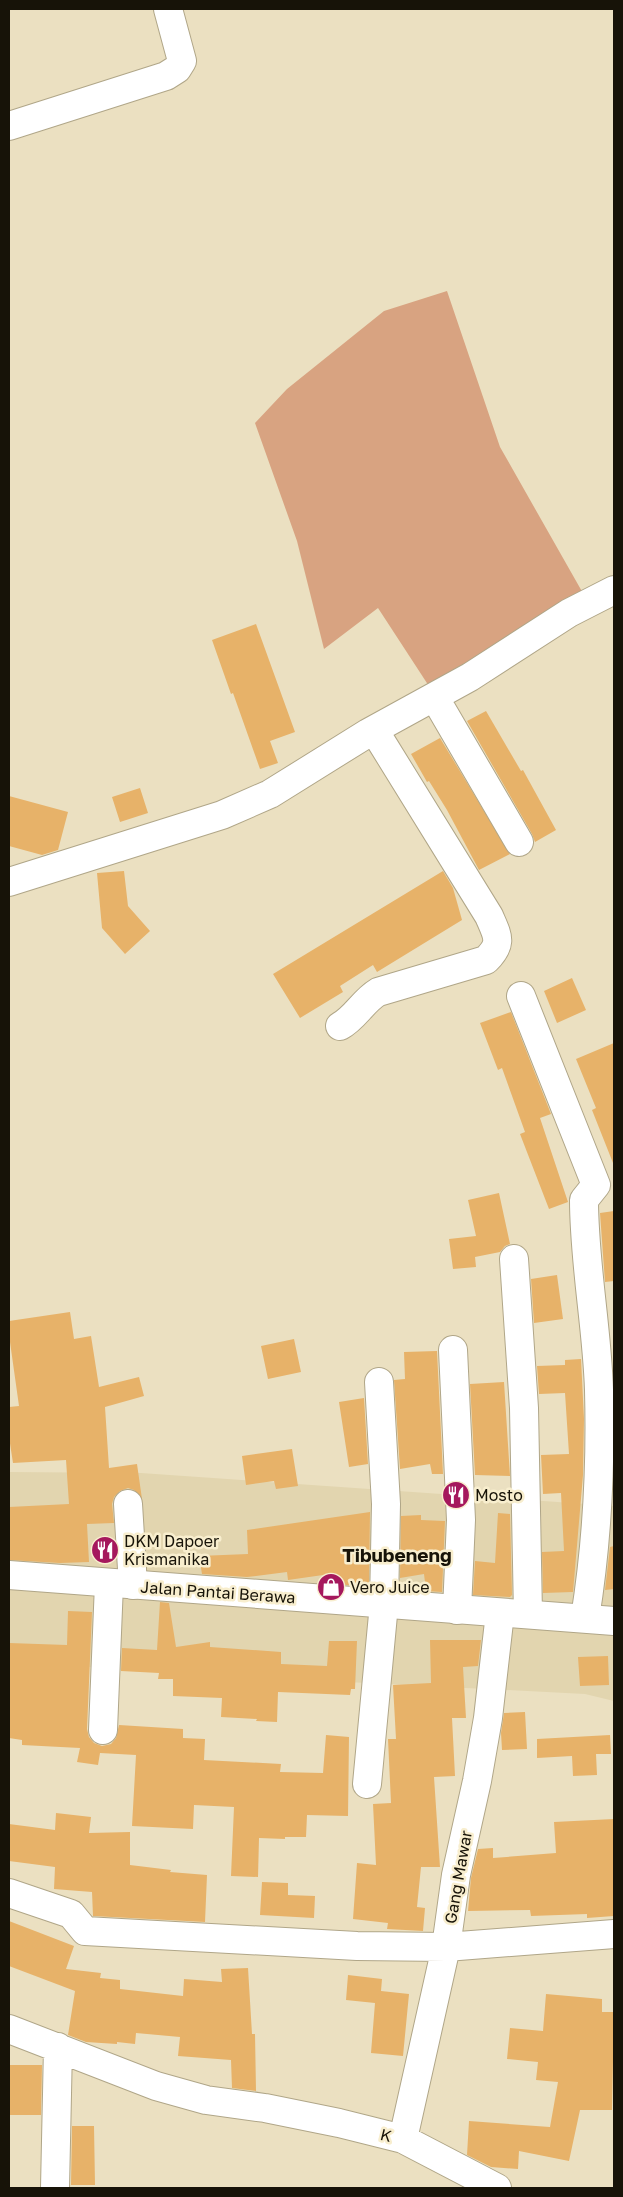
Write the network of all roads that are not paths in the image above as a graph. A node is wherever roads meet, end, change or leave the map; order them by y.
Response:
1 (168, 9) edge
2 (9, 126) edge
3 (614, 590) edge
4 (435, 698) junction
5 (374, 730) junction
6 (519, 842) dead end
7 (9, 882) edge
8 (521, 996) dead end
9 (340, 1026) dead end
10 (514, 1259) dead end
11 (453, 1350) dead end
12 (379, 1382) dead end
13 (128, 1504) dead end
14 (9, 1575) edge
15 (121, 1584) junction
16 (384, 1604) junction
17 (457, 1610) junction
18 (500, 1613) junction
19 (528, 1614) junction
20 (585, 1618) junction
21 (614, 1620) edge
22 (103, 1730) dead end
23 (367, 1784) dead end
24 (9, 1893) edge
25 (614, 1934) edge
26 (446, 1947) junction
27 (9, 2029) edge
28 (58, 2047) junction
29 (404, 2139) junction
30 (55, 2188) edge
31 (497, 2188) edge

1 - 2 street
3 - 4 street
4 - 5 street
4 - 6 street
5 - 7 street
5 - 9 street
8 - 20 street
10 - 19 street
11 - 17 street
12 - 16 street
13 - 15 street
14 - 15 street, Jalan Pantai Berawa
15 - 16 street, Jalan Pantai Berawa
15 - 22 street
16 - 17 street, Jalan Pantai Berawa
16 - 23 street
17 - 18 street, Jalan Pantai Berawa
18 - 19 street, Jalan Pantai Berawa
18 - 26 street, Gang Mawar
19 - 20 street, Jalan Pantai Berawa
20 - 21 street, Jalan Pantai Berawa
24 - 26 street
25 - 26 street
26 - 29 street, Gang Mawar
27 - 28 street, K
28 - 29 street, K
28 - 30 street
29 - 31 street, K

